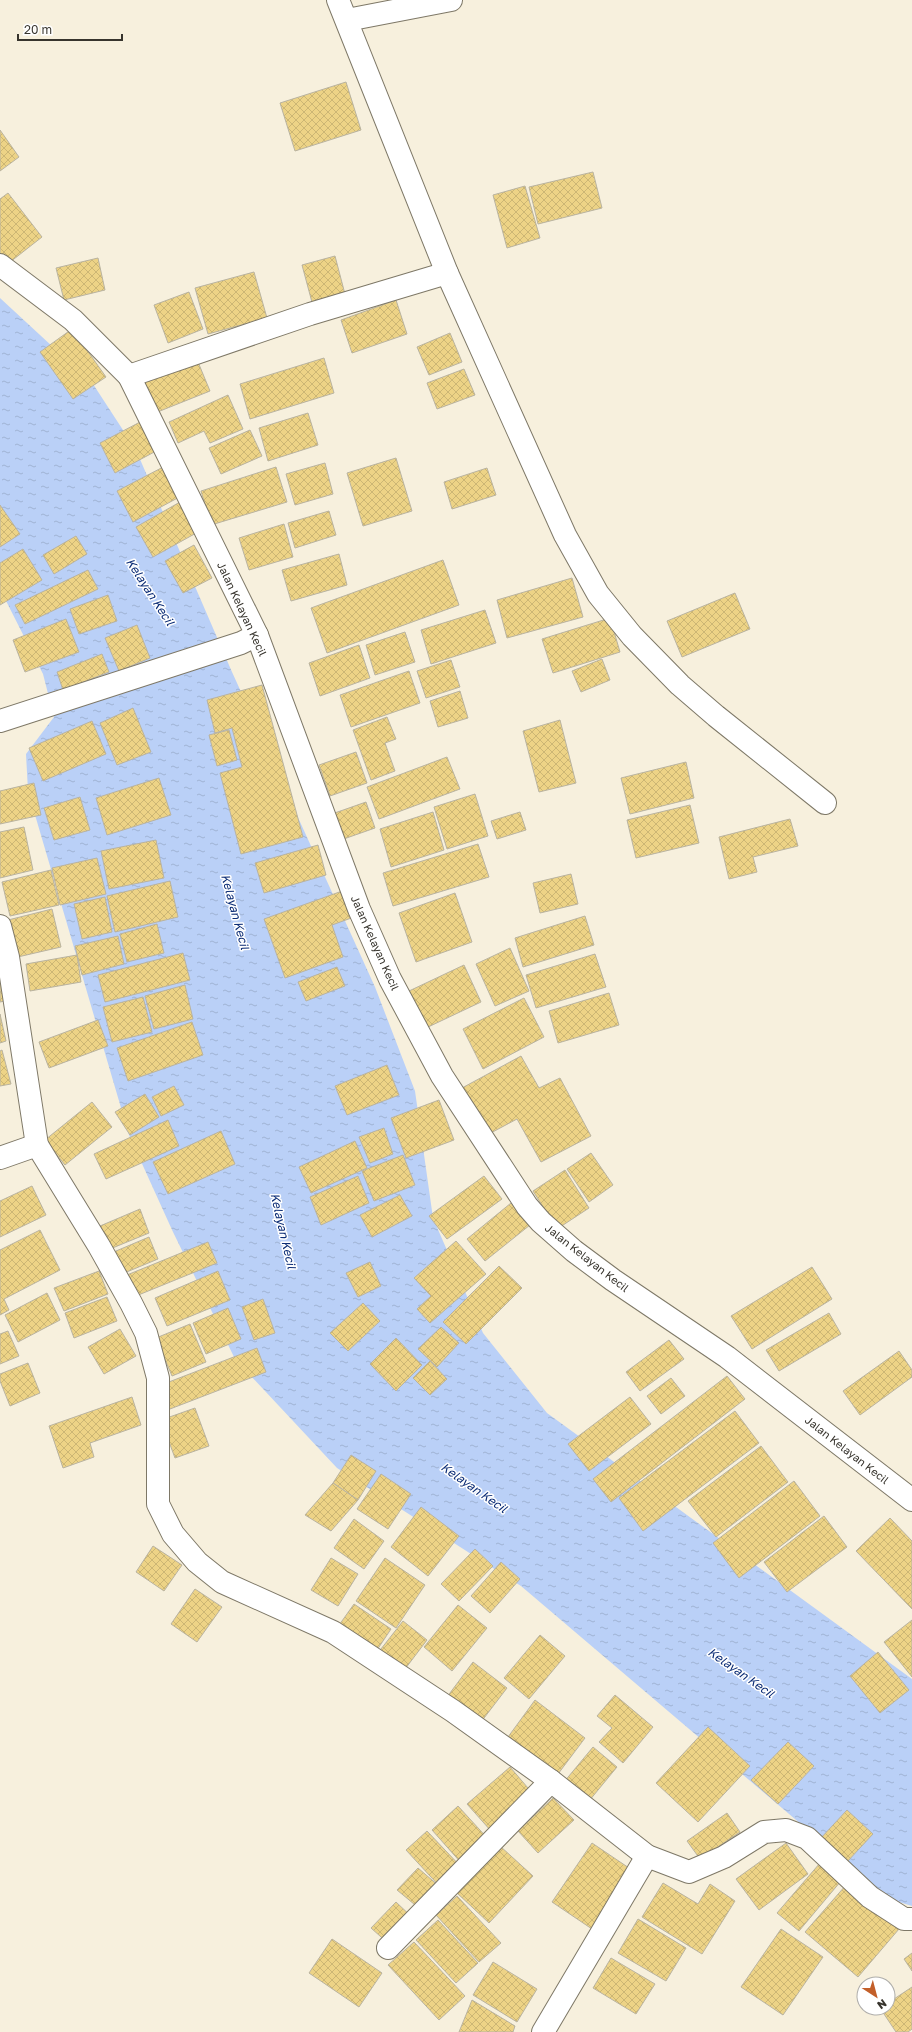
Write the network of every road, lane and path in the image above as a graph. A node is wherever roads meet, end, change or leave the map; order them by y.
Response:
1 (338, 0) edge
2 (451, 0) edge
3 (347, 20) junction
4 (0, 265) edge
5 (447, 273) junction
6 (129, 376) junction
7 (249, 639) junction
8 (8, 718) edge
9 (826, 803) dead end
10 (0, 926) edge
11 (4, 958) edge
12 (37, 1145) junction
13 (0, 1158) edge
14 (912, 1500) edge
15 (551, 1781) junction
16 (647, 1856) junction
17 (912, 1919) edge
18 (388, 1948) dead end
19 (543, 2032) edge

1 - 3 street
2 - 3 street
3 - 5 street
4 - 6 street, Jalan Kelayan Kecil
5 - 6 street
5 - 9 street
6 - 7 street, Jalan Kelayan Kecil
7 - 8 street
7 - 14 street, Jalan Kelayan Kecil
10 - 11 street
11 - 12 street
12 - 13 street
12 - 15 street
15 - 16 street
15 - 18 street
16 - 17 street
16 - 19 street

